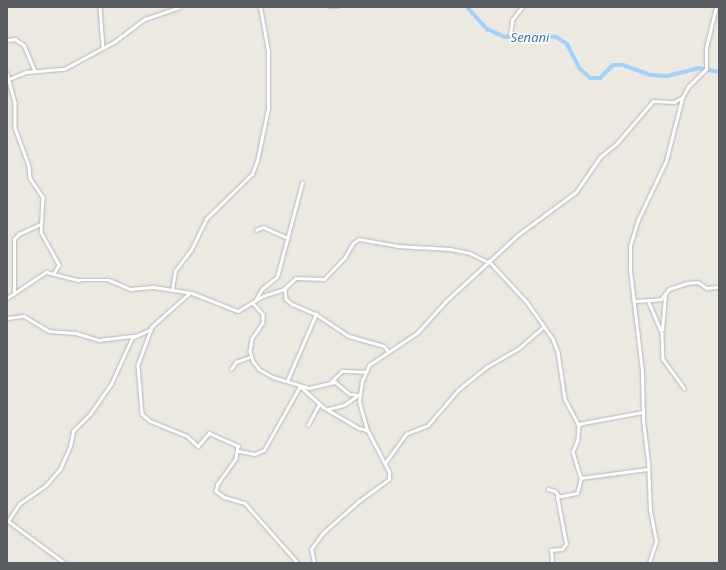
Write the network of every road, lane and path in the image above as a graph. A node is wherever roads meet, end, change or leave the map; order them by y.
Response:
1 (100, 7) edge
2 (179, 7) edge
3 (260, 7) edge
4 (522, 7) edge
5 (716, 7) edge
6 (510, 34) dead end
7 (7, 40) edge
8 (103, 48) junction
9 (35, 71) junction
10 (7, 73) edge
11 (8, 79) edge
12 (683, 97) junction
13 (302, 183) dead end
14 (40, 224) junction
15 (256, 230) dead end
16 (288, 238) junction
17 (489, 261) junction
18 (54, 274) junction
19 (716, 287) dead end
20 (285, 288) junction
21 (172, 290) junction
22 (189, 294) junction
23 (665, 294) junction
24 (14, 295) junction
25 (7, 298) edge
26 (648, 300) junction
27 (635, 301) junction
28 (254, 302) junction
29 (316, 314) junction
30 (7, 318) edge
31 (543, 327) junction
32 (151, 329) junction
33 (662, 333) junction
34 (134, 336) junction
35 (388, 351) junction
36 (250, 357) junction
37 (231, 370) dead end
38 (365, 372) junction
39 (288, 381) junction
40 (331, 382) junction
41 (300, 386) junction
42 (684, 388) dead end
43 (358, 395) junction
44 (319, 404) junction
45 (327, 409) junction
46 (642, 412) junction
47 (578, 424) junction
48 (308, 425) dead end
49 (367, 430) junction
50 (239, 451) junction
51 (385, 464) junction
52 (648, 469) junction
53 (581, 478) junction
54 (548, 489) dead end
55 (559, 496) junction
56 (7, 520) edge
57 (65, 563) edge
58 (298, 563) edge
59 (314, 563) edge
60 (552, 563) edge
61 (649, 563) edge

1 - 8 street
2 - 8 street
3 - 21 street
4 - 6 street
5 - 12 street
7 - 9 street
8 - 9 street
9 - 11 street
10 - 11 street
11 - 14 street
12 - 17 street
12 - 27 street
13 - 16 street
14 - 18 street
14 - 24 street
15 - 16 street
16 - 28 street
17 - 20 street
17 - 31 street
17 - 35 street
18 - 21 street
18 - 24 street
19 - 23 street
20 - 28 street
20 - 29 street
21 - 22 street
22 - 28 street
22 - 32 street
23 - 26 street
23 - 33 street
24 - 25 street
26 - 27 street
26 - 33 street
27 - 46 street
28 - 36 street
29 - 35 street
29 - 39 street
30 - 34 street
31 - 47 street
31 - 51 street
32 - 34 street
32 - 50 street
33 - 42 street
34 - 56 street
35 - 38 street
36 - 37 street
36 - 39 street
38 - 40 street
38 - 43 street
39 - 41 street
40 - 41 street
40 - 43 street
41 - 44 street
41 - 50 street
43 - 45 street
43 - 49 street
44 - 45 street
44 - 48 street
45 - 49 street
46 - 47 street
46 - 52 street
47 - 53 street
49 - 51 street
50 - 58 street
51 - 59 street
52 - 53 street
52 - 61 street
53 - 55 street
54 - 55 street
55 - 60 street
56 - 57 street

